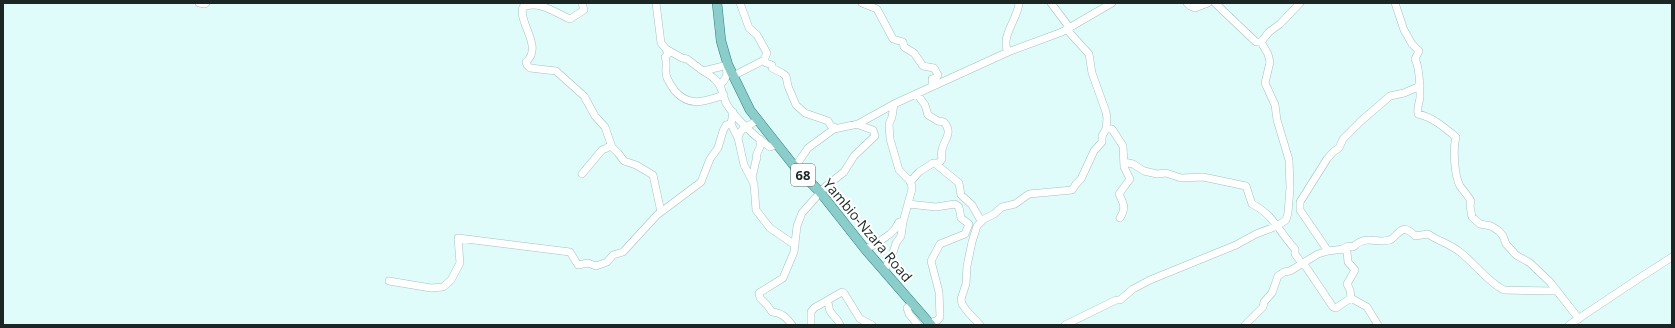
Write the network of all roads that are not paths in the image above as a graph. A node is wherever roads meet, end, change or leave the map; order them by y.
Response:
1 (199, 3) edge
2 (206, 3) edge
3 (582, 3) edge
4 (656, 3) edge
5 (717, 3) edge
6 (740, 3) edge
7 (862, 3) edge
8 (1019, 3) edge
9 (1051, 3) edge
10 (1112, 3) edge
11 (1187, 3) edge
12 (1208, 3) edge
13 (1215, 3) edge
14 (1300, 3) edge
15 (1395, 3) edge
16 (1068, 29) junction
17 (1261, 42) junction
18 (666, 49) junction
19 (1008, 52) junction
20 (764, 60) junction
21 (726, 65) junction
22 (703, 71) junction
23 (733, 76) junction
24 (720, 85) junction
25 (933, 86) junction
26 (1420, 86) junction
27 (917, 94) junction
28 (724, 95) junction
29 (894, 104) junction
30 (733, 112) junction
31 (757, 120) junction
32 (731, 124) junction
33 (856, 124) junction
34 (746, 126) junction
35 (836, 128) junction
36 (1106, 129) junction
37 (764, 130) junction
38 (738, 138) junction
39 (760, 139) junction
40 (611, 144) junction
41 (776, 145) junction
42 (1124, 162) junction
43 (937, 164) junction
44 (794, 167) junction
45 (582, 174) dead end
46 (910, 182) junction
47 (754, 184) junction
48 (820, 192) junction
49 (961, 195) junction
50 (908, 204) junction
51 (959, 207) junction
52 (661, 212) junction
53 (1120, 218) dead end
54 (981, 221) junction
55 (903, 222) junction
56 (1277, 226) junction
57 (795, 245) junction
58 (865, 249) junction
59 (1342, 249) junction
60 (1328, 251) junction
61 (1672, 258) edge
62 (1302, 264) junction
63 (884, 270) junction
64 (388, 281) dead end
65 (1557, 291) junction
66 (1351, 298) junction
67 (827, 301) junction
68 (913, 304) junction
69 (1579, 319) junction
70 (930, 324) edge
71 (792, 325) edge
72 (811, 325) edge
73 (840, 325) edge
74 (872, 325) edge
75 (918, 325) edge
76 (980, 325) edge
77 (1065, 325) edge
78 (1245, 325) edge
79 (1378, 325) edge
80 (1569, 325) edge

1 - 2 street
3 - 40 street
4 - 18 street
5 - 21 main road, Yambio-Nzara Road / 68
6 - 20 street
7 - 25 street
8 - 19 street
9 - 16 street
10 - 16 street
11 - 12 street
13 - 17 street
14 - 17 street
15 - 26 street
16 - 19 street
16 - 36 street
17 - 56 street
18 - 22 street
18 - 28 street
19 - 25 street
20 - 23 street
20 - 35 street
21 - 22 street
21 - 23 main road, Yambio-Nzara Road / 68
21 - 24 street
22 - 24 street
23 - 31 main road, Yambio-Nzara Road / 68
24 - 28 street
25 - 27 street
26 - 60 street
26 - 65 street
27 - 29 street
27 - 43 street
28 - 30 street
29 - 33 street
29 - 46 street
30 - 32 street
30 - 34 street
31 - 34 street
31 - 37 main road, Yambio-Nzara Road / 68
32 - 38 street
32 - 52 street
33 - 35 street
33 - 48 street
34 - 38 street
34 - 39 street
35 - 44 street
36 - 42 street
36 - 54 street
37 - 39 street
37 - 41 main road, Yambio-Nzara Road / 68
38 - 47 street
39 - 41 street
39 - 47 street
40 - 45 street
40 - 52 street
41 - 44 main road, Yambio-Nzara Road / 68
42 - 53 street
42 - 56 street
43 - 46 street
43 - 49 street
44 - 48 main road, Yambio-Nzara Road / 68
46 - 50 street
47 - 57 street
48 - 57 street
48 - 58 main road, Yambio-Nzara Road / 68
49 - 51 street
49 - 54 street
50 - 51 street
50 - 55 street
51 - 70 street
52 - 64 street
54 - 76 street
55 - 58 street
55 - 63 street
56 - 62 street
56 - 77 street
57 - 71 street
58 - 63 main road, Yambio-Nzara Road / 68
59 - 60 street
59 - 65 street
59 - 66 street
60 - 62 street
61 - 69 street
62 - 66 street
62 - 78 street
63 - 68 main road, Yambio-Nzara Road / 68
65 - 69 street
66 - 79 street
67 - 72 street
67 - 73 street
67 - 74 street
68 - 70 main road, Yambio-Nzara Road / 68
68 - 75 street
69 - 80 street

